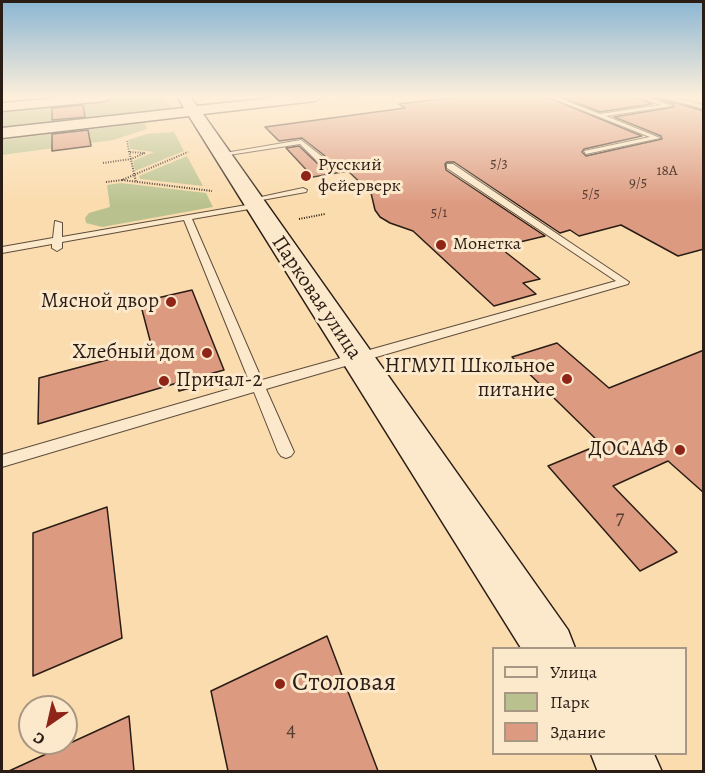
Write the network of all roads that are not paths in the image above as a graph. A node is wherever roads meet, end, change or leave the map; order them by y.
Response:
1 (208, 133) edge
2 (644, 133) edge
3 (586, 152) dead end
4 (222, 154) junction
5 (321, 160) dead end
6 (450, 166) dead end
7 (303, 190) dead end
8 (253, 202) junction
9 (187, 217) junction
10 (58, 223) dead end
11 (57, 244) junction
12 (2, 250) edge
13 (356, 358) junction
14 (258, 386) junction
15 (286, 452) dead end
16 (2, 461) edge
17 (549, 647) edge
18 (621, 755) edge
19 (632, 771) edge

1 - 4 main road, Парковая улица
2 - 3 lane
4 - 5 lane
4 - 8 main road, Парковая улица
6 - 13 lane
7 - 8 lane
8 - 9 lane
8 - 13 main road, Парковая улица
9 - 11 lane
9 - 14 lane
10 - 11 lane
11 - 12 lane
13 - 14 lane
13 - 17 main road, Парковая улица
14 - 15 lane
14 - 16 lane
18 - 19 main road

